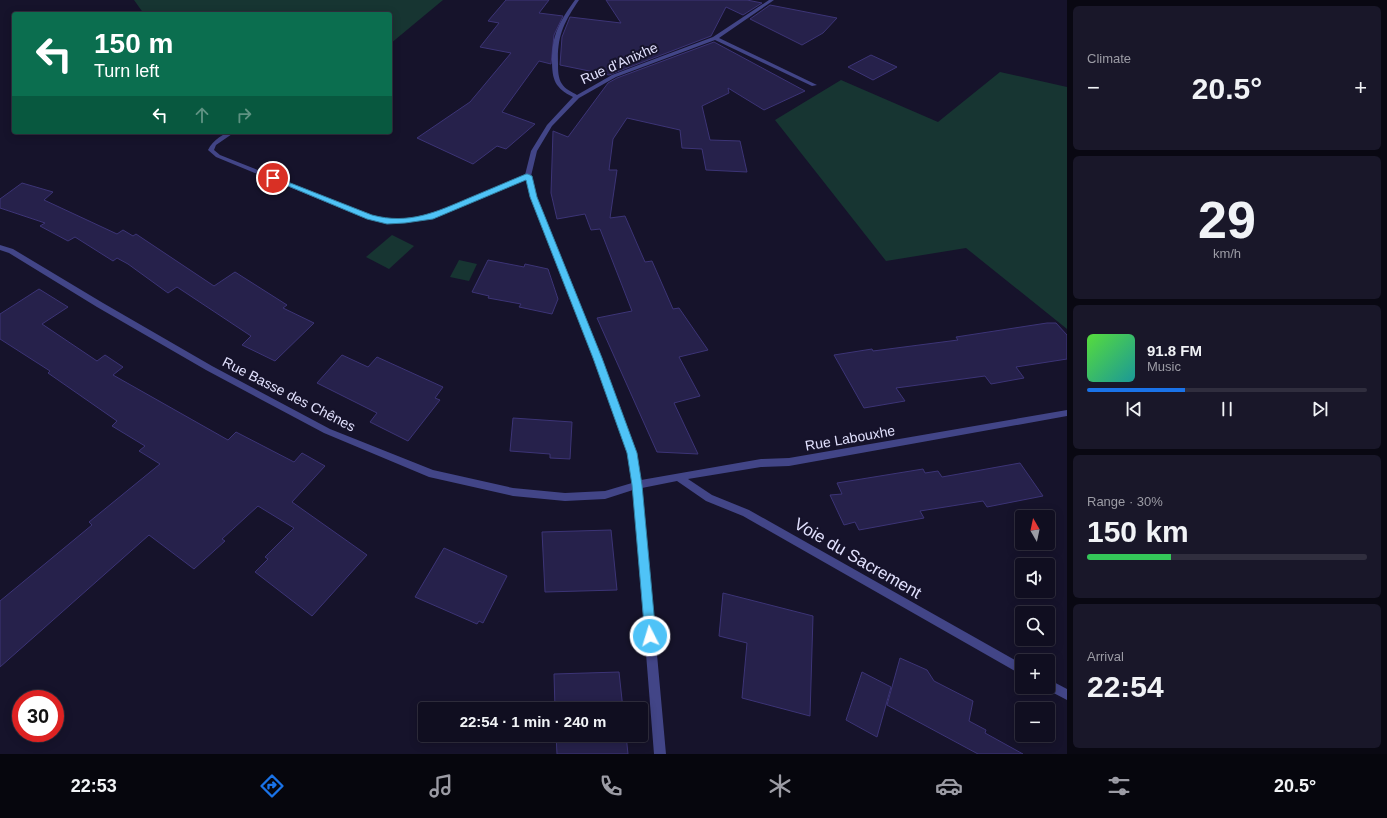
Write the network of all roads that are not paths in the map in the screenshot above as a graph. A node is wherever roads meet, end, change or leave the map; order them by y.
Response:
1 (577, 0) edge
2 (772, 0) edge
3 (715, 38) junction
4 (814, 85) dead end
5 (577, 97) junction
6 (229, 134) edge
7 (528, 176) junction
8 (0, 247) edge
9 (1067, 413) edge
10 (678, 477) junction
11 (637, 485) junction
12 (1015, 666) edge
13 (1055, 688) edge
14 (1067, 695) edge
15 (660, 754) edge

1 - 5 street
2 - 3 street, Rue d'Anixhe
3 - 4 street
3 - 5 street, Rue d'Anixhe
5 - 7 street, Rue d'Anixhe
6 - 7 street
7 - 11 street, Rue d'Anixhe
8 - 11 street, Rue Basse des Chênes
9 - 10 street, Rue Labouxhe
10 - 11 street, Rue Labouxhe
10 - 12 street, Voie du Sacrement
11 - 15 street, Rue d'Anixhe
13 - 14 street

